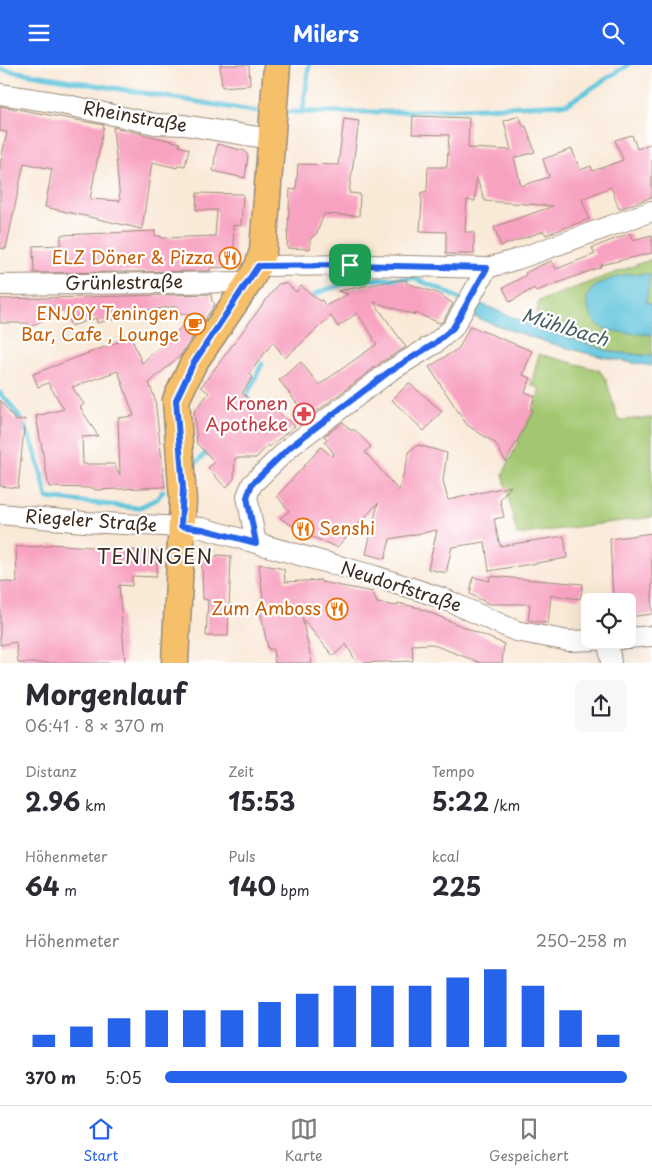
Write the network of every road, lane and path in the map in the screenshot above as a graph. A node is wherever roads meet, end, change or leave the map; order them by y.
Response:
1 (277, 65) edge
2 (0, 94) edge
3 (272, 121) junction
4 (652, 211) edge
5 (487, 268) junction
6 (254, 274) junction
7 (0, 285) edge
8 (0, 513) edge
9 (181, 526) junction
10 (256, 543) junction
11 (652, 636) edge
12 (636, 637) edge
13 (581, 640) edge
14 (613, 648) edge
15 (175, 663) edge
16 (611, 663) edge

1 - 3 main road
2 - 3 street, Rheinstraße
3 - 6 main road
4 - 5 street, Grünlestraße
5 - 6 street, Grünlestraße
5 - 10 street
6 - 7 street, Grünlestraße
6 - 9 main road
8 - 9 street, Riegeler Straße
9 - 10 street, Neudorfstraße
9 - 15 main road
10 - 13 street, Neudorfstraße
11 - 12 street
14 - 16 street

